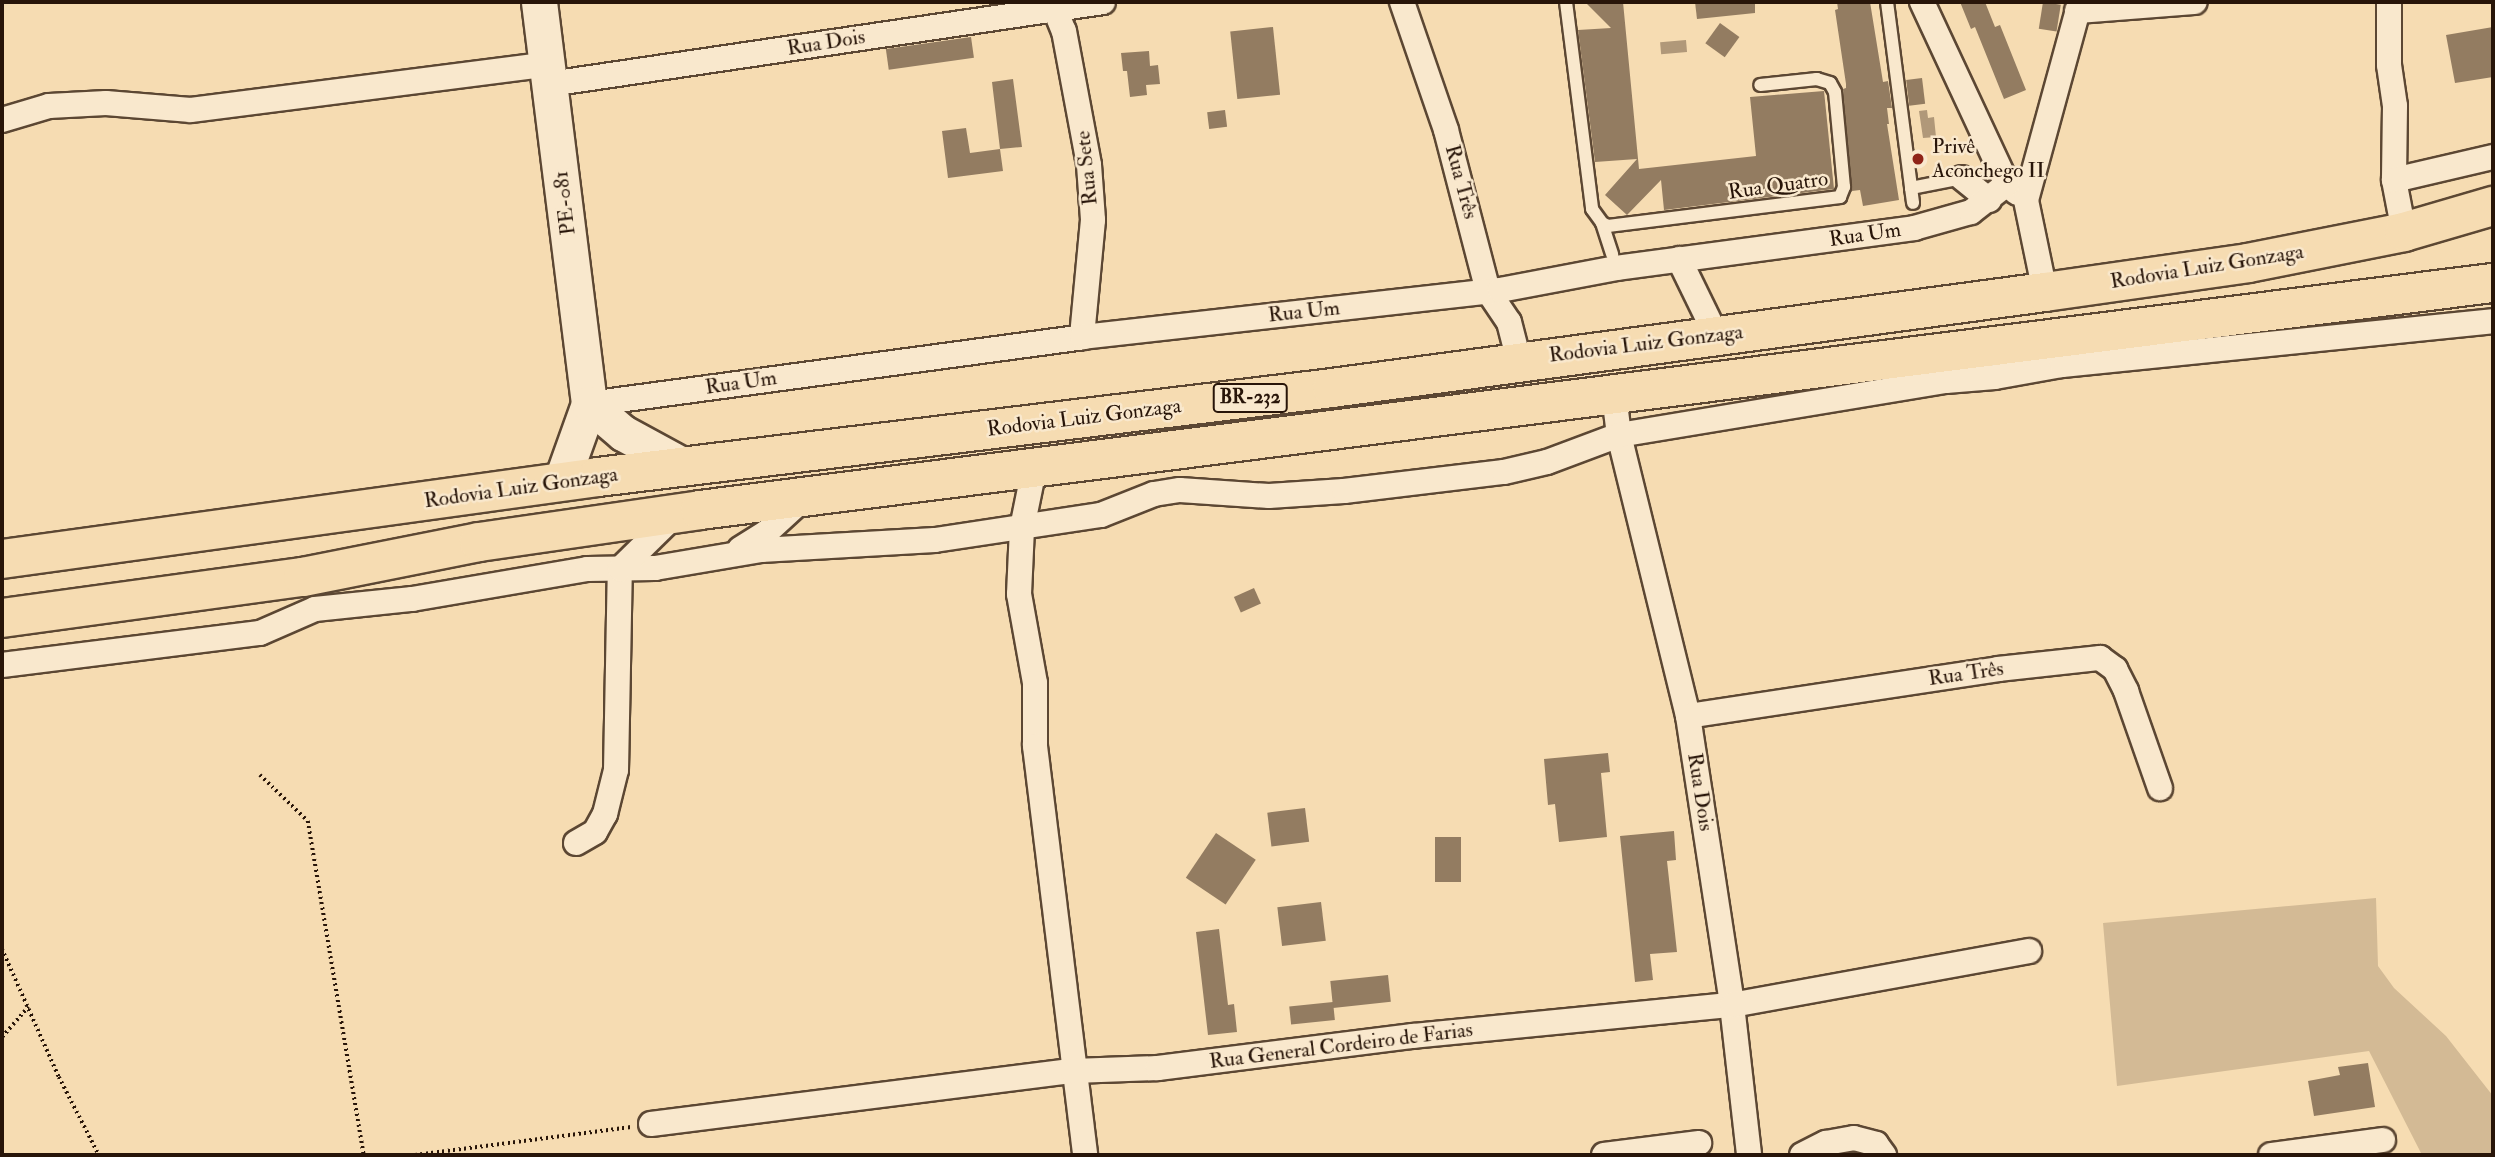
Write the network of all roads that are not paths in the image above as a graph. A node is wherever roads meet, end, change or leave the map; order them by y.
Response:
1 (539, 2) edge
2 (1102, 2) edge
3 (1402, 2) edge
4 (1566, 2) edge
5 (1888, 2) edge
6 (1922, 2) edge
7 (2195, 2) edge
8 (2389, 2) edge
9 (1053, 5) edge
10 (2079, 7) edge
11 (549, 74) junction
12 (1760, 85) dead end
13 (2, 120) edge
14 (2493, 157) edge
15 (1962, 178) joint
16 (2394, 180) junction
17 (1911, 188) junction
18 (1998, 192) junction
19 (2026, 200) junction
20 (1913, 203) dead end
21 (2493, 206) edge
22 (1602, 223) junction
23 (2404, 232) junction
24 (1679, 260) junction
25 (1614, 261) junction
26 (2493, 284) edge
27 (1488, 291) junction
28 (2045, 292) junction
29 (2493, 321) edge
30 (1716, 335) junction
31 (1082, 337) junction
32 (1518, 361) junction
33 (1614, 395) junction
34 (589, 404) junction
35 (1619, 435) junction
36 (684, 467) junction
37 (1034, 469) junction
38 (561, 482) junction
39 (805, 497) junction
40 (677, 514) junction
41 (1022, 528) junction
42 (731, 555) junction
43 (2, 559) edge
44 (620, 569) junction
45 (2, 618) edge
46 (2, 666) edge
47 (1688, 716) junction
48 (2160, 788) dead end
49 (576, 844) dead end
50 (2029, 951) dead end
51 (1732, 1005) junction
52 (1073, 1071) junction
53 (651, 1124) road end
54 (2383, 1140) dead end
55 (1699, 1143) dead end
56 (1085, 1155) edge
57 (1613, 1155) edge
58 (1749, 1155) edge
59 (1802, 1155) edge
60 (1884, 1155) edge
61 (2271, 1155) edge

1 - 11 street, PE-081 / PE-081
2 - 9 street, Rua Dois
3 - 27 street, Rua Três
4 - 22 lane
5 - 17 lane
6 - 18 street
7 - 10 street
8 - 16 street
9 - 11 street, Rua Dois
9 - 31 street, Rua Sete
10 - 19 street
11 - 13 street, Rua Dois
11 - 34 street, PE-081 / PE-081
12 - 22 lane, Rua Quatro
14 - 16 street
15 - 17 lane
15 - 18 street
16 - 23 street
17 - 20 lane
18 - 19 street
18 - 24 street, Rua Um
19 - 28 street
21 - 23 highway, Rodovia Luiz Gonzaga / BR-232
22 - 25 lane
23 - 28 highway, Rodovia Luiz Gonzaga / BR-232
24 - 25 street, Rua Um
24 - 30 street
25 - 27 street, Rua Um
26 - 33 highway, Rodovia Luiz Gonzaga / BR-232
27 - 31 street, Rua Um
27 - 32 street, Rua Três
28 - 30 highway, Rodovia Luiz Gonzaga / BR-232
29 - 35 street
30 - 32 highway, Rodovia Luiz Gonzaga / BR-232
31 - 34 street, Rua Um
32 - 36 highway, Rodovia Luiz Gonzaga / BR-232
33 - 35 street, Rua Dois
33 - 37 highway, Rodovia Luiz Gonzaga / BR-232
34 - 36 street
34 - 38 street
35 - 41 street
35 - 47 street, Rua Dois
36 - 38 highway, Rodovia Luiz Gonzaga / BR-232
37 - 39 highway, Rodovia Luiz Gonzaga / BR-232
37 - 41 street
38 - 43 highway, Rodovia Luiz Gonzaga / BR-232
39 - 40 highway, Rodovia Luiz Gonzaga / BR-232
39 - 42 street
40 - 44 street
40 - 45 highway, Rodovia Luiz Gonzaga / BR-232
41 - 42 street
41 - 52 street
42 - 44 street
44 - 46 street
44 - 49 street
47 - 48 street, Rua Três
47 - 51 street, Rua Dois
50 - 51 street, Rua General Cordeiro de Farias
51 - 52 street, Rua General Cordeiro de Farias
51 - 58 street, Rua Dois
52 - 53 street, Rua General Cordeiro de Farias
52 - 56 street
54 - 61 street
55 - 57 street
59 - 60 street

